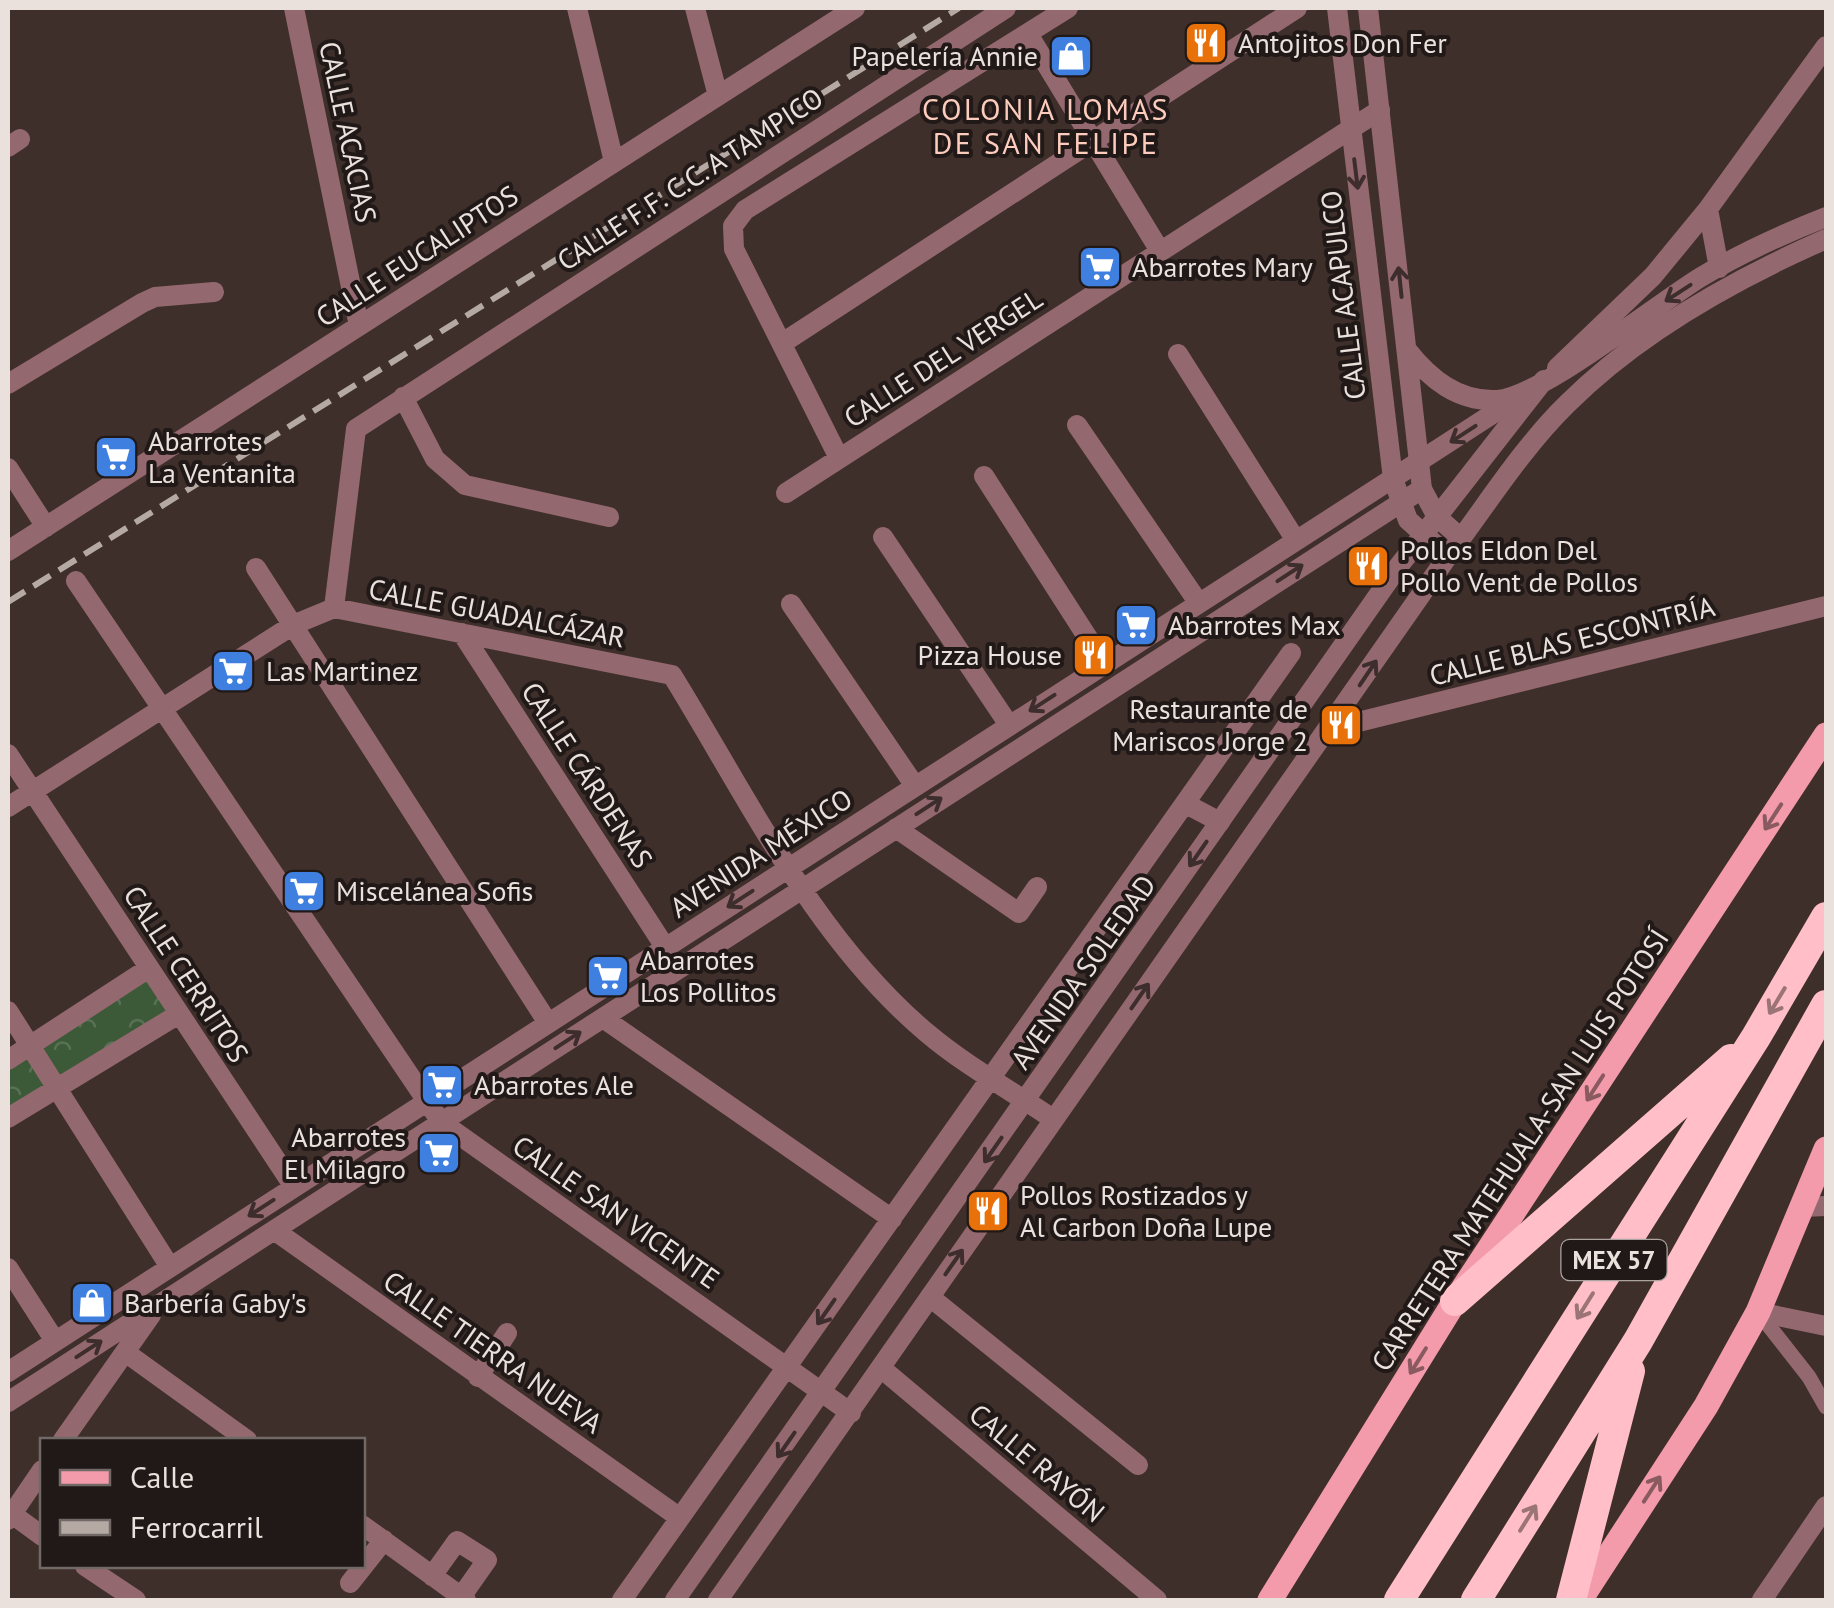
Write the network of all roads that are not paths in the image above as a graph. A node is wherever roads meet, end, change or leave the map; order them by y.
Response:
1 (294, 8) edge
2 (577, 8) edge
3 (695, 8) edge
4 (856, 8) edge
5 (1006, 8) edge
6 (1068, 8) edge
7 (1297, 8) edge
8 (1337, 8) edge
9 (1368, 8) edge
10 (826, 16) edge
11 (1028, 34) junction
12 (1826, 46) edge
13 (718, 96) junction
14 (1380, 110) junction
15 (1350, 128) junction
16 (1092, 138) junction
17 (614, 162) junction
18 (1708, 210) junction
19 (1826, 217) edge
20 (1826, 239) edge
21 (1160, 251) junction
22 (1719, 268) junction
23 (214, 292) dead end
24 (359, 326) junction
25 (784, 342) junction
26 (1407, 350) junction
27 (1178, 354) dead end
28 (1544, 380) junction
29 (8, 384) edge
30 (403, 398) junction
31 (1078, 425) dead end
32 (839, 458) junction
33 (1418, 463) junction
34 (8, 468) edge
35 (984, 476) dead end
36 (1393, 478) junction
37 (1422, 490) junction
38 (786, 493) dead end
39 (1400, 503) junction
40 (610, 517) dead end
41 (1437, 517) junction
42 (46, 526) junction
43 (1423, 535) junction
44 (883, 538) dead end
45 (1461, 538) junction
46 (1296, 539) junction
47 (8, 551) edge
48 (1448, 556) junction
49 (256, 568) dead end
50 (76, 581) dead end
51 (1198, 602) junction
52 (791, 604) dead end
53 (1826, 606) edge
54 (334, 608) junction
55 (293, 625) junction
56 (462, 632) junction
57 (1291, 653) dead end
58 (1104, 664) junction
59 (162, 708) junction
60 (1009, 725) junction
61 (1330, 729) junction
62 (1826, 735) edge
63 (8, 754) edge
64 (915, 786) junction
65 (32, 791) junction
66 (1186, 804) junction
67 (8, 807) edge
68 (1220, 822) junction
69 (896, 828) junction
70 (790, 866) junction
71 (1037, 887) dead end
72 (803, 888) junction
73 (1826, 917) edge
74 (665, 947) junction
75 (149, 968) junction
76 (1826, 1005) edge
77 (8, 1012) edge
78 (179, 1014) junction
79 (603, 1018) junction
80 (548, 1023) junction
81 (1756, 1037) junction
82 (29, 1046) junction
83 (1826, 1050) edge
84 (8, 1060) edge
85 (992, 1078) junction
86 (57, 1088) junction
87 (427, 1101) junction
88 (1028, 1102) junction
89 (8, 1118) edge
90 (1053, 1119) junction
91 (441, 1122) junction
92 (1825, 1157) edge
93 (294, 1187) junction
94 (1815, 1206) edge
95 (892, 1218) junction
96 (274, 1230) junction
97 (1698, 1238) junction
98 (170, 1267) junction
99 (8, 1268) edge
100 (930, 1297) junction
101 (1455, 1301) junction
102 (157, 1306) junction
103 (1758, 1312) junction
104 (1826, 1326) edge
105 (507, 1333) dead end
106 (1638, 1341) junction
107 (55, 1342) junction
108 (125, 1352) junction
109 (788, 1367) junction
110 (881, 1368) junction
111 (8, 1372) edge
112 (478, 1376) junction
113 (823, 1392) junction
114 (8, 1402) edge
115 (1826, 1407) edge
116 (851, 1413) junction
117 (64, 1438) edge
118 (244, 1438) edge
119 (1138, 1465) dead end
120 (40, 1473) edge
121 (1826, 1506) edge
122 (9, 1515) edge
123 (680, 1518) junction
124 (365, 1527) edge
125 (40, 1535) edge
126 (384, 1540) junction
127 (365, 1564) edge
128 (88, 1568) edge
129 (362, 1568) edge
130 (432, 1576) junction
131 (350, 1583) dead end
132 (464, 1599) edge
133 (136, 1600) edge
134 (622, 1600) edge
135 (676, 1600) edge
136 (718, 1600) edge
137 (1157, 1600) edge
138 (1270, 1600) edge
139 (1399, 1600) edge
140 (1476, 1600) edge
141 (1571, 1600) edge
142 (1580, 1600) edge
143 (1762, 1600) edge

1 - 24 street, CALLE ACACIAS
2 - 17 street
3 - 13 street
4 - 10 street, CALLE EUCALIPTOS
5 - 30 street, CALLE F.F. C.C. A TAMPICO
6 - 11 street
7 - 16 street
8 - 15 street, CALLE ACAPULCO
9 - 14 street, CALLE ACAPULCO
10 - 13 street, CALLE EUCALIPTOS
11 - 16 street
11 - 25 street
12 - 18 street
13 - 17 street, CALLE EUCALIPTOS
14 - 15 street, CALLE DEL VERGEL
26 -> 14 street, CALLE ACAPULCO
15 - 21 street, CALLE DEL VERGEL
15 -> 36 street, CALLE ACAPULCO
16 - 21 street
16 - 25 street
17 - 24 street, CALLE EUCALIPTOS
18 - 22 street
18 - 28 street
19 - 22 street
20 - 45 street
21 - 32 street, CALLE DEL VERGEL
22 -> 28 street
23 - 29 street
24 - 42 street, CALLE EUCALIPTOS
25 - 32 street
26 - 28 street
26 - 33 street, CALLE ACAPULCO
27 - 46 street
28 -> 33 street, AVENIDA MÉXICO
28 - 41 street, AVENIDA SOLEDAD
30 - 40 street
30 - 54 street, CALLE F.F. C.C. A TAMPICO
31 - 51 street
32 - 38 street, CALLE DEL VERGEL
33 - 36 street, AVENIDA MÉXICO
33 - 37 street, CALLE ACAPULCO
34 - 42 street
35 - 58 street
36 - 39 street, CALLE ACAPULCO
36 - 46 street, AVENIDA MÉXICO
37 - 39 street, AVENIDA MÉXICO
37 - 41 street, CALLE ACAPULCO
39 - 43 street, CALLE ACAPULCO
69 -> 39 street, AVENIDA MÉXICO
41 - 43 street, AVENIDA SOLEDAD
41 - 45 street, CALLE ACAPULCO
42 - 47 street, CALLE EUCALIPTOS
43 - 48 street, CALLE ACAPULCO
43 - 68 street, AVENIDA SOLEDAD
44 - 60 street
45 - 48 street
46 - 51 street, AVENIDA MÉXICO
61 -> 48 street
49 - 55 street
50 - 59 street, CALLE SAN VICENTE
51 - 58 street, AVENIDA MÉXICO
52 - 64 street
53 - 61 street, CALLE BLAS ESCONTRÍA
54 - 55 street, CALLE GUADALCÁZAR
54 - 56 street, CALLE GUADALCÁZAR
55 - 59 street, CALLE GUADALCÁZAR
55 - 80 street
56 - 70 street, CALLE GUADALCÁZAR
56 - 74 street, CALLE CÁRDENAS
57 - 66 street
58 -> 60 street, AVENIDA MÉXICO
59 - 65 street, CALLE GUADALCÁZAR
59 - 87 street, CALLE SAN VICENTE
60 - 64 street, AVENIDA MÉXICO
90 -> 61 street
62 -> 101 main road, CARRETERA MATEHUALA-SAN LUIS POTOSÍ
63 - 65 street, CALLE CERRITOS
64 - 70 street, AVENIDA MÉXICO
65 - 67 street, CALLE GUADALCÁZAR
65 - 75 street, CALLE CERRITOS
66 - 68 street
66 - 85 street
68 -> 88 street, AVENIDA SOLEDAD
69 - 71 street
69 - 72 street, AVENIDA MÉXICO
70 - 72 street
70 -> 74 street, AVENIDA MÉXICO
72 - 79 street, AVENIDA MÉXICO
72 - 85 street
73 -> 81 highway, MEX 57
74 - 80 street, AVENIDA MÉXICO
75 - 78 street, CALLE CERRITOS
75 - 82 street
76 - 97 highway, MEX 57
77 - 82 street
78 - 86 street
78 - 93 street, CALLE CERRITOS
91 -> 79 street, AVENIDA MÉXICO
79 - 95 street
80 - 87 street, AVENIDA MÉXICO
81 - 101 highway
81 -> 139 highway, MEX 57
82 - 84 street
82 - 86 street
83 - 97 highway
85 - 88 street
85 - 95 street
86 - 89 street
86 - 98 street
87 - 91 street, CALLE SAN VICENTE
87 - 93 street, AVENIDA MÉXICO
88 - 90 street
88 -> 113 street, AVENIDA SOLEDAD
100 -> 90 street
91 - 96 street, AVENIDA MÉXICO
91 - 109 street, CALLE SAN VICENTE
92 - 94 main road
93 -> 98 street, AVENIDA MÉXICO
94 - 103 main road
95 -> 109 street
96 - 102 street, AVENIDA MÉXICO
96 - 112 street, CALLE TIERRA NUEVA
97 - 106 highway, MEX 57
98 - 107 street, AVENIDA MÉXICO
99 - 107 street
100 - 110 street
100 - 119 street
101 -> 138 main road, CARRETERA MATEHUALA-SAN LUIS POTOSÍ
102 - 108 street
114 -> 102 street, AVENIDA MÉXICO
103 - 104 street
103 - 115 street
142 -> 103 main road
105 - 112 street
140 -> 106 highway, MEX 57
106 - 141 highway
107 - 111 street, AVENIDA MÉXICO
108 - 117 street
108 - 118 street
109 - 113 street, CALLE SAN VICENTE
109 - 123 street
110 - 116 street
110 - 137 street, CALLE RAYÓN
112 - 123 street, CALLE TIERRA NUEVA
113 - 116 street, CALLE SAN VICENTE
113 -> 135 street, AVENIDA SOLEDAD
116 - 136 street
120 - 122 street
121 - 143 street
122 - 125 street
123 - 134 street
124 - 126 street
126 - 127 street
126 - 130 street
128 - 133 street
129 - 131 street
130 - 132 street
130 - 132 street

